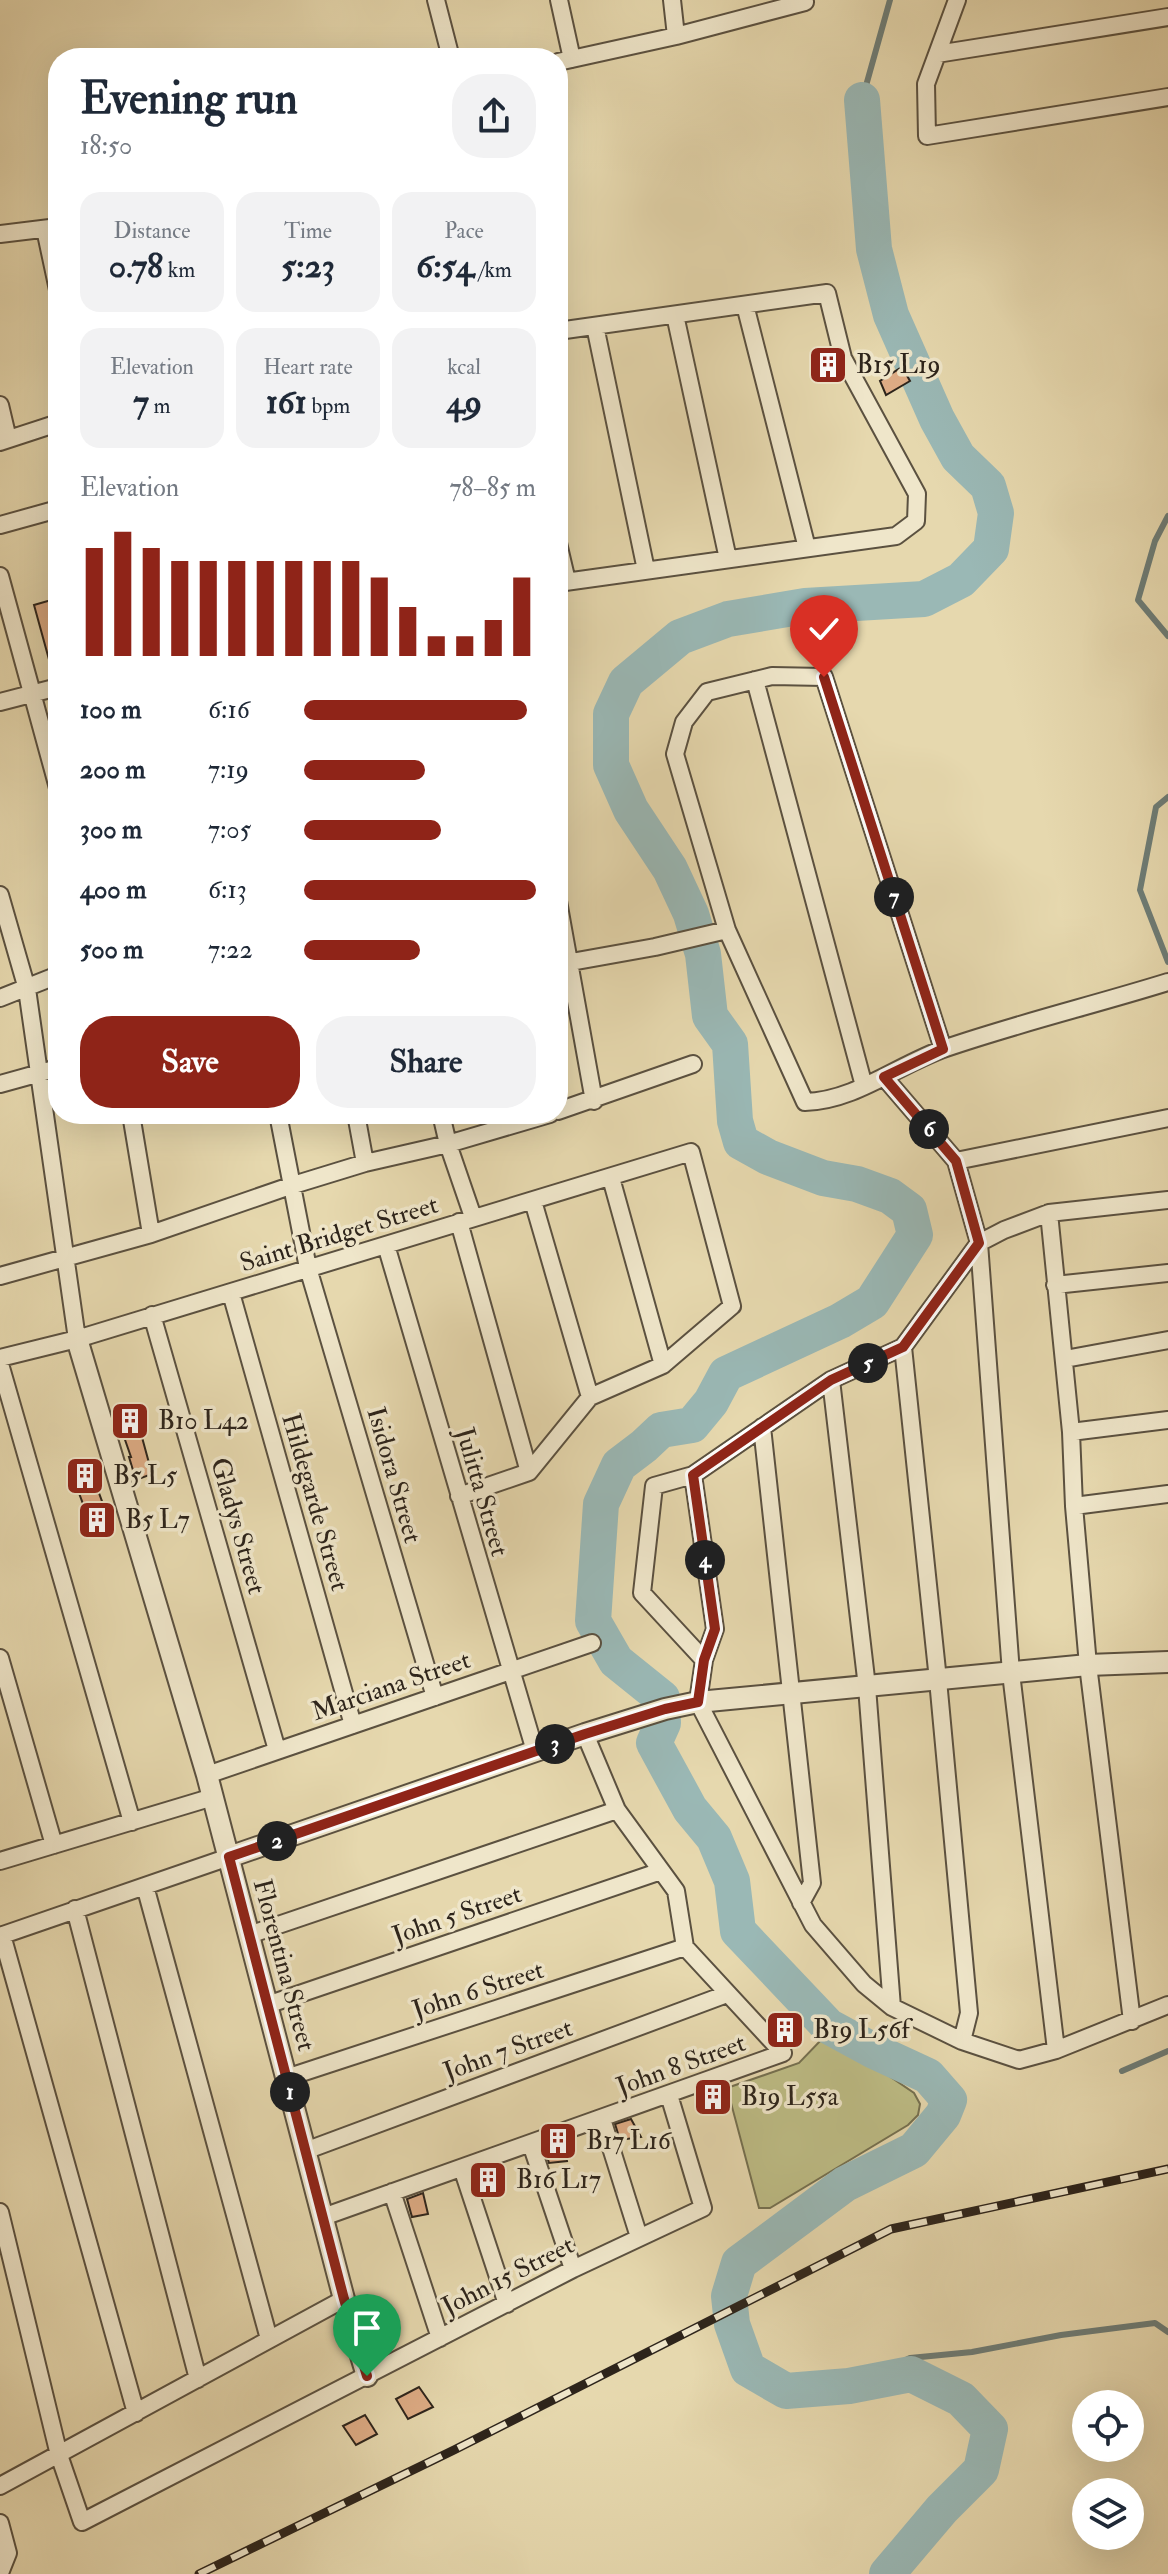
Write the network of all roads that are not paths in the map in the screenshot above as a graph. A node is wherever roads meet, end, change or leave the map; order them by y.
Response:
1 (436, 0) edge
2 (559, 0) edge
3 (672, 0) edge
4 (804, 0) edge
5 (957, 0) edge
6 (1168, 17) edge
7 (676, 36) junction
8 (448, 48) edge
9 (564, 48) edge
10 (937, 54) junction
11 (568, 60) edge
12 (1168, 97) edge
13 (48, 228) edge
14 (0, 234) edge
15 (745, 305) junction
16 (675, 315) junction
17 (595, 326) junction
18 (568, 330) edge
19 (0, 405) edge
20 (48, 426) edge
21 (4, 441) edge
22 (48, 512) edge
23 (0, 525) edge
24 (807, 548) junction
25 (728, 559) junction
26 (646, 570) junction
27 (0, 576) edge
28 (568, 581) edge
29 (755, 680) junction
30 (48, 690) edge
31 (32, 694) junction
32 (0, 702) edge
33 (48, 752) edge
34 (0, 895) edge
35 (722, 932) junction
36 (568, 962) edge
37 (48, 980) edge
38 (1164, 983) edge
39 (568, 985) edge
40 (27, 989) junction
41 (0, 998) edge
42 (943, 1049) junction
43 (693, 1064) dead end
44 (48, 1071) edge
45 (39, 1074) junction
46 (884, 1077) junction
47 (0, 1084) edge
48 (864, 1086) junction
49 (594, 1101) junction
50 (568, 1108) edge
51 (1168, 1118) edge
52 (133, 1124) edge
53 (280, 1124) edge
54 (358, 1124) edge
55 (443, 1124) edge
56 (504, 1124) edge
57 (448, 1144) junction
58 (956, 1161) junction
59 (365, 1163) junction
60 (611, 1178) junction
61 (290, 1186) junction
62 (1168, 1200) edge
63 (533, 1201) junction
64 (1049, 1213) junction
65 (466, 1220) junction
66 (151, 1234) junction
67 (979, 1243) junction
68 (386, 1245) junction
69 (65, 1257) junction
70 (308, 1268) junction
71 (1168, 1273) edge
72 (0, 1276) edge
73 (1055, 1285) junction
74 (231, 1293) junction
75 (152, 1315) junction
76 (77, 1339) junction
77 (1168, 1340) edge
78 (903, 1347) junction
79 (1065, 1359) junction
80 (0, 1361) edge
81 (663, 1365) junction
82 (831, 1380) junction
83 (590, 1397) junction
84 (1168, 1420) edge
85 (762, 1427) junction
86 (1071, 1432) junction
87 (529, 1472) junction
88 (693, 1475) junction
89 (1168, 1494) edge
90 (459, 1496) junction
91 (1074, 1506) junction
92 (592, 1643) dead end
93 (0, 1658) edge
94 (704, 1660) junction
95 (1168, 1662) edge
96 (1088, 1665) junction
97 (509, 1671) junction
98 (1011, 1673) junction
99 (938, 1680) junction
100 (867, 1687) junction
101 (792, 1694) junction
102 (435, 1697) junction
103 (698, 1702) junction
104 (353, 1725) junction
105 (585, 1734) junction
106 (277, 1750) junction
107 (535, 1751) junction
108 (207, 1775) junction
109 (213, 1797) junction
110 (617, 1810) junction
111 (132, 1822) junction
112 (54, 1845) junction
113 (229, 1857) junction
114 (0, 1861) edge
115 (661, 1871) junction
116 (145, 1886) junction
117 (801, 1903) junction
118 (75, 1909) junction
119 (1, 1935) edge
120 (249, 1935) junction
121 (685, 1947) junction
122 (727, 1994) junction
123 (267, 2005) junction
124 (1168, 2005) edge
125 (892, 2007) junction
126 (1132, 2021) junction
127 (962, 2041) junction
128 (1056, 2050) junction
129 (286, 2078) junction
130 (669, 2095) junction
131 (602, 2119) junction
132 (531, 2144) junction
133 (305, 2151) junction
134 (462, 2168) junction
135 (392, 2192) junction
136 (0, 2212) edge
137 (323, 2217) junction
138 (639, 2237) junction
139 (573, 2269) junction
140 (344, 2299) junction
141 (507, 2304) junction
142 (440, 2338) junction
143 (269, 2339) junction
144 (367, 2376) junction
145 (198, 2379) junction
146 (136, 2413) junction
147 (59, 2455) junction
148 (0, 2486) edge
149 (0, 2523) edge
150 (1, 2573) edge

1 - 8 street
2 - 9 street
3 - 7 street
4 - 7 street
5 - 10 street
6 - 10 street
7 - 11 street
10 - 12 street
13 - 14 street
15 - 16 street
15 - 24 street
15 - 24 street
16 - 17 street
16 - 25 street
17 - 18 street
17 - 26 street
19 - 21 street
20 - 21 street
22 - 23 street
24 - 25 street
25 - 26 street
26 - 28 street
27 - 31 street
29 - 35 street
29 - 42 street
29 - 48 street
30 - 31 street
31 - 32 street
31 - 33 street
34 - 40 street
35 - 36 street
35 - 48 street
37 - 40 street
38 - 42 street
39 - 49 street
40 - 41 street
40 - 45 street
42 - 46 street
43 - 49 street
44 - 45 street
45 - 47 street
45 - 69 street
46 - 48 street
46 - 58 street
49 - 50 street
51 - 58 street
52 - 66 street
53 - 61 street, Isidora Street
54 - 59 street
55 - 57 street
56 - 57 street
57 - 59 street
57 - 65 street
58 - 67 street
59 - 61 street
60 - 63 street, Saint Bridget Street
60 - 81 street
60 - 81 street, Saint Bridget Street
61 - 66 street
61 - 70 street, Isidora Street
62 - 64 street
63 - 65 street, Saint Bridget Street
63 - 83 street
64 - 67 street
64 - 73 street
65 - 68 street, Saint Bridget Street
65 - 87 street
66 - 69 street
67 - 78 street
67 - 98 street
68 - 70 street, Saint Bridget Street
68 - 90 street, Julitta Street
69 - 72 street
69 - 76 street
70 - 74 street, Saint Bridget Street
70 - 102 street, Isidora Street
71 - 73 street
73 - 79 street
74 - 75 street, Saint Bridget Street
74 - 104 street, Hildegarde Street
75 - 76 street, Saint Bridget Street
75 - 106 street, Gladys Street
76 - 80 street, Saint Bridget Street
76 - 108 street, Florentina Street
77 - 79 street
78 - 82 street
78 - 99 street
79 - 86 street
80 - 111 street
81 - 83 street
82 - 85 street
82 - 100 street
83 - 87 street
84 - 86 street
85 - 88 street
85 - 101 street
86 - 91 street
87 - 90 street
88 - 94 street
88 - 94 street
89 - 91 street
90 - 97 street, Julitta Street
91 - 96 street
92 - 97 street, Marciana Street
93 - 112 street
94 - 103 street
95 - 96 street
96 - 98 street
96 - 126 street
97 - 102 street, Marciana Street
97 - 107 street, Julitta Street
98 - 99 street
98 - 128 street
99 - 100 street
99 - 127 street
100 - 101 street
100 - 125 street
101 - 103 street
101 - 117 street
102 - 104 street, Marciana Street
103 - 105 street
103 - 117 street
104 - 106 street, Marciana Street
105 - 107 street
105 - 110 street
106 - 108 street, Marciana Street
107 - 113 street
108 - 109 street, Florentina Street
109 - 111 street
109 - 113 street, Florentina Street
110 - 115 street
110 - 120 street
111 - 112 street
112 - 114 street
113 - 116 street
113 - 120 street, Florentina Street
115 - 121 street
115 - 123 street, John 5 Street
116 - 118 street
116 - 143 street
117 - 125 street
118 - 119 street
118 - 145 street
119 - 146 street
120 - 123 street, Florentina Street
121 - 122 street, John 8 Street
121 - 129 street, John 6 Street
122 - 130 street, John 8 Street
122 - 133 street, John 7 Street
123 - 129 street, Florentina Street
124 - 126 street
125 - 127 street
126 - 128 street
127 - 128 street
129 - 133 street, Florentina Street
130 - 131 street, John 8 Street
130 - 138 street, John 15 Street
131 - 132 street, John 8 Street
131 - 138 street
132 - 134 street, John 8 Street
132 - 139 street
133 - 137 street, Florentina Street
134 - 135 street, John 8 Street
134 - 141 street
135 - 137 street, John 8 Street
135 - 142 street
136 - 147 street
137 - 140 street, Florentina Street
138 - 139 street, John 15 Street
139 - 141 street, John 15 Street
140 - 143 street
140 - 144 street, Florentina Street
141 - 142 street, John 15 Street
142 - 144 street, John 15 Street
143 - 145 street
144 - 147 street, John 15 Street
145 - 146 street
146 - 147 street
147 - 148 street
149 - 150 street

